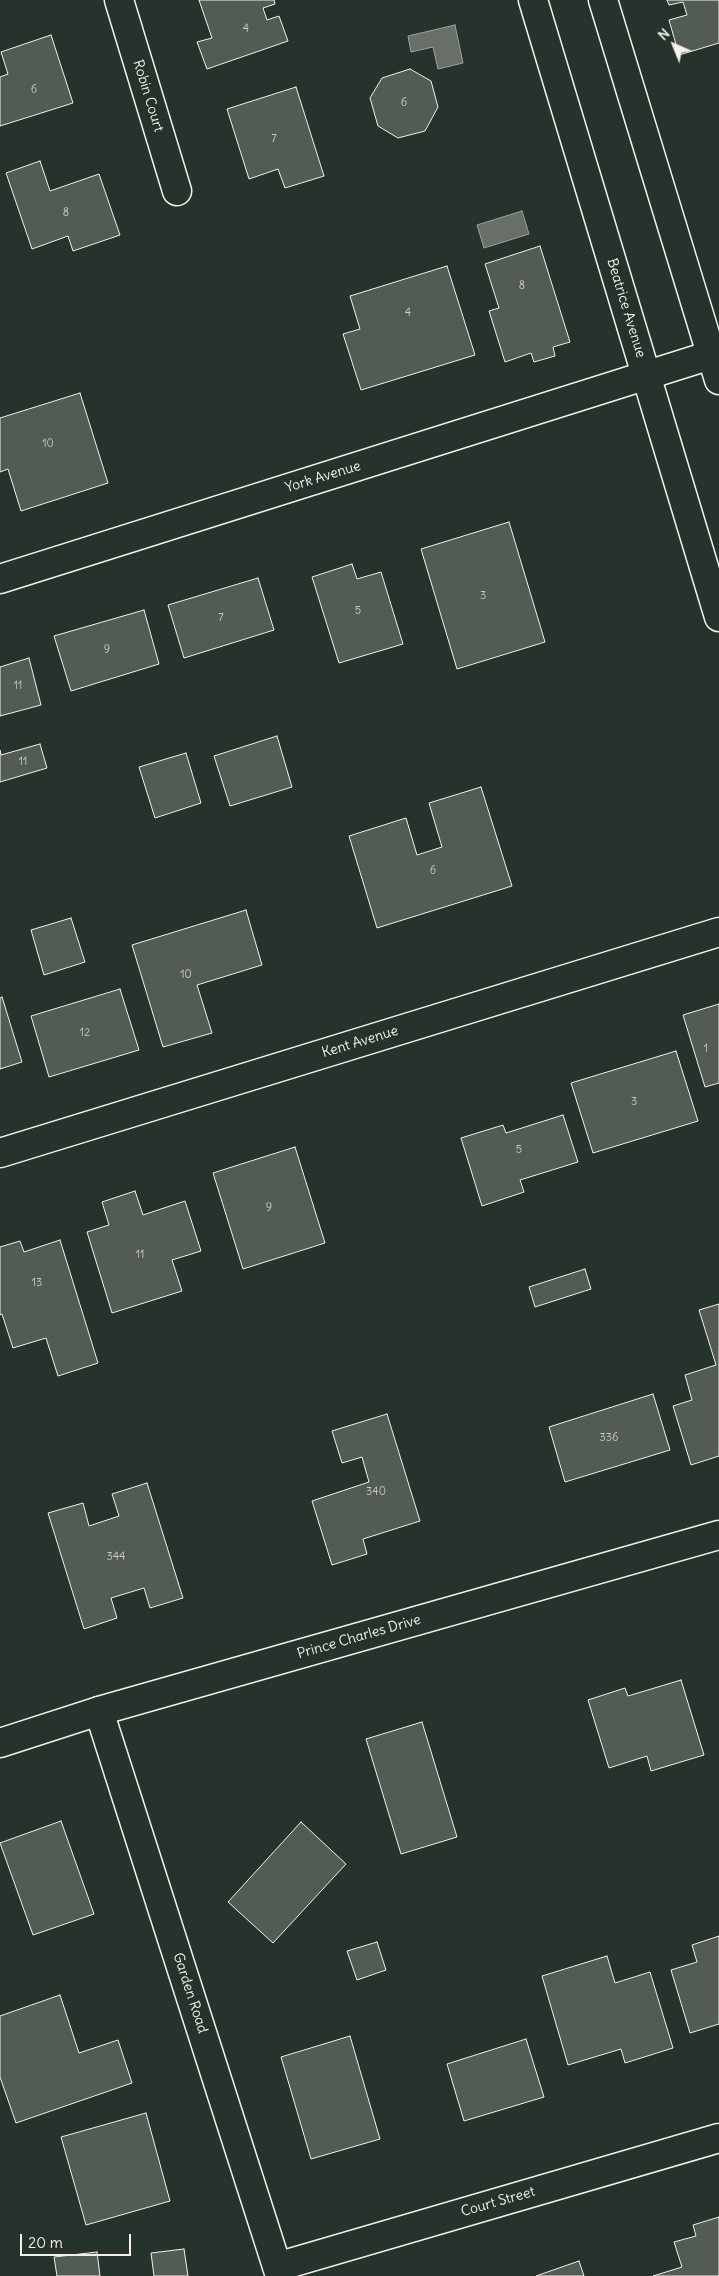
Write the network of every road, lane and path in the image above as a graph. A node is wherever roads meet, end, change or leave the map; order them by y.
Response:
1 (119, 0) edge
2 (533, 0) edge
3 (603, 0) edge
4 (177, 191) dead end
5 (715, 367) edge
6 (646, 376) junction
7 (0, 579) edge
8 (719, 616) edge
9 (719, 932) edge
10 (0, 1153) edge
11 (719, 1535) edge
12 (99, 1711) junction
13 (0, 1743) edge
14 (719, 2138) edge
15 (279, 2271) edge

1 - 4 main road, Robin Court
2 - 6 main road, Beatrice Avenue
3 - 5 main road
5 - 6 main road, York Avenue
6 - 7 main road, York Avenue
6 - 8 main road, Beatrice Avenue
9 - 10 main road, Kent Avenue
11 - 12 main road, Prince Charles Drive
12 - 13 main road, Prince Charles Drive
12 - 15 main road, Garden Road
14 - 15 main road, Court Street

